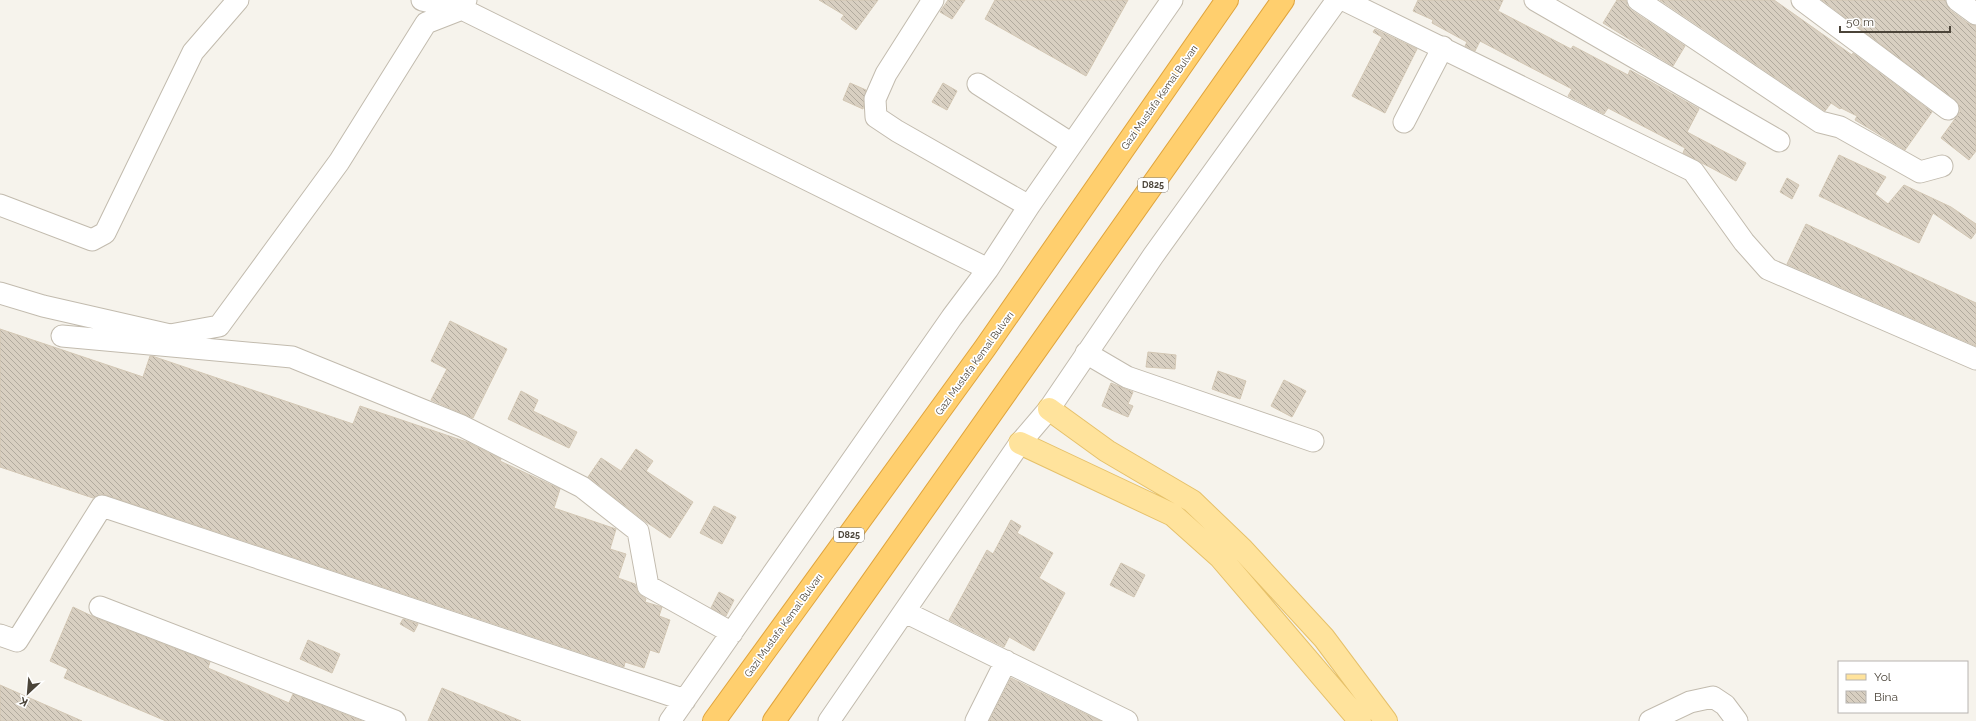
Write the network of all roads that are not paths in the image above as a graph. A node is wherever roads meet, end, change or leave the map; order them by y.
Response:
1 (238, 0) edge
2 (422, 0) edge
3 (933, 0) edge
4 (1172, 0) edge
5 (1227, 0) edge
6 (1283, 0) edge
7 (1337, 0) edge
8 (1344, 0) edge
9 (1535, 0) edge
10 (1638, 0) edge
11 (1802, 0) edge
12 (1957, 0) edge
13 (464, 4) edge
14 (1976, 14) edge
15 (1443, 47) junction
16 (978, 84) dead end
17 (1948, 109) dead end
18 (1404, 122) dead end
19 (1779, 141) dead end
20 (1072, 144) junction
21 (1942, 166) dead end
22 (0, 205) edge
23 (1030, 206) junction
24 (988, 269) junction
25 (0, 293) edge
26 (62, 336) dead end
27 (1086, 353) junction
28 (1976, 359) edge
29 (1049, 409) junction
30 (1313, 441) dead end
31 (1020, 443) junction
32 (100, 607) dead end
33 (905, 612) junction
34 (732, 633) junction
35 (0, 635) edge
36 (1006, 661) junction
37 (685, 700) junction
38 (395, 721) edge
39 (670, 721) edge
40 (714, 721) edge
41 (774, 721) edge
42 (829, 721) edge
43 (976, 721) edge
44 (1127, 721) edge
45 (1360, 721) edge
46 (1386, 721) edge
47 (1650, 721) edge
48 (1737, 721) edge

1 - 22 street
2 - 13 street
3 - 23 street
4 - 20 street
5 - 40 highway, Gazi Mustafa Kemal Bulvarı / D825
6 - 41 highway, D825
7 - 27 street
8 - 15 street
9 - 19 street
10 - 21 street
11 - 17 street
12 - 14 street
13 - 24 street
13 - 25 street
15 - 18 street
15 - 28 street
16 - 20 street
20 - 23 street
23 - 24 street
24 - 34 street
26 - 34 street
27 - 29 street
27 - 30 street
29 - 31 street
29 - 46 main road
31 - 33 street
31 - 45 main road
32 - 38 street
33 - 36 street
33 - 42 street
34 - 37 street
35 - 37 street
36 - 43 street
36 - 44 street
37 - 39 street
47 - 48 street

